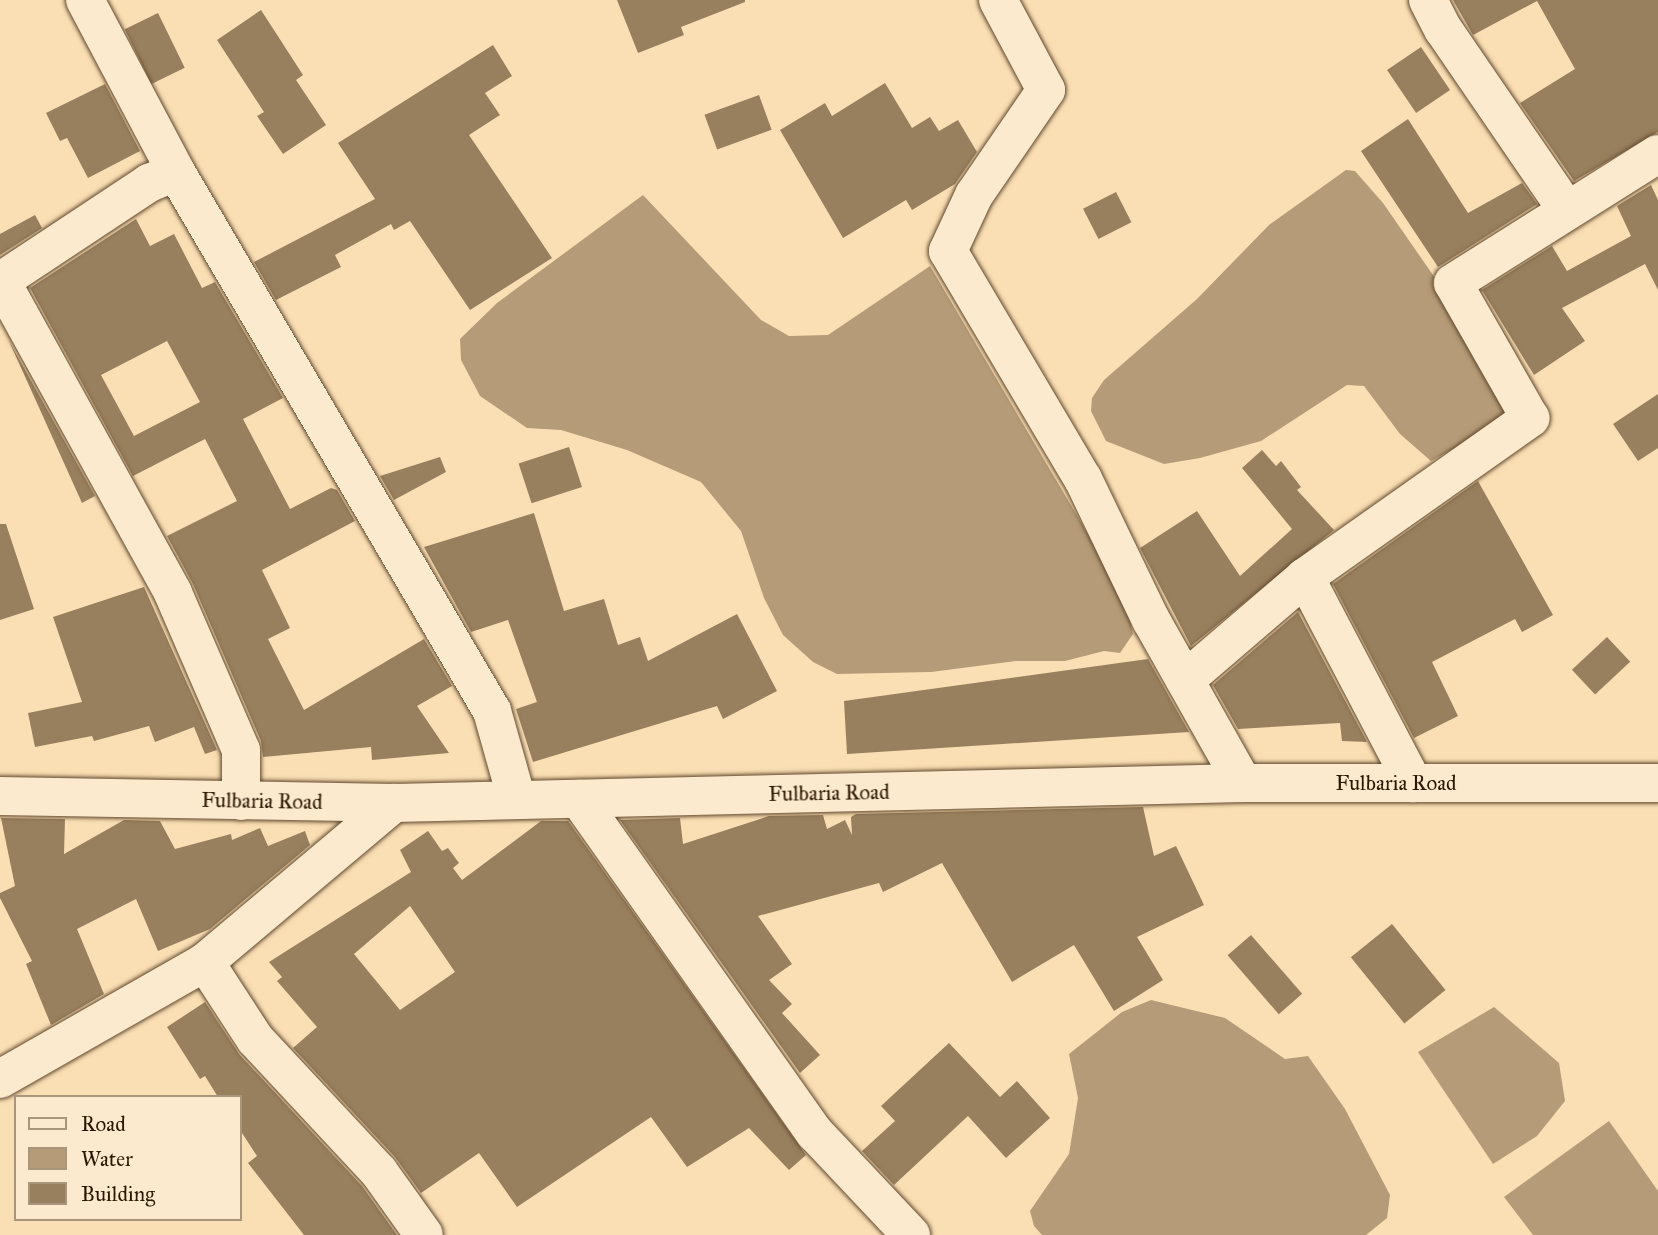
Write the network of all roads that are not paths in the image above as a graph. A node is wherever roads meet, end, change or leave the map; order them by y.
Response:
1 (85, 0) edge
2 (998, 0) edge
3 (1428, 0) edge
4 (1658, 154) edge
5 (176, 172) junction
6 (1567, 209) junction
7 (1305, 577) junction
8 (1185, 680) junction
9 (1243, 783) junction
10 (1413, 783) junction
11 (1658, 783) edge
12 (0, 796) edge
13 (579, 799) junction
14 (517, 800) junction
15 (241, 801) junction
16 (394, 803) junction
17 (205, 962) junction
18 (0, 1079) edge
19 (424, 1234) edge
20 (911, 1235) edge

1 - 5 street
2 - 8 street
3 - 6 street
4 - 6 street
5 - 14 street
5 - 15 street
6 - 7 street
7 - 8 street
7 - 10 street
8 - 9 street
9 - 10 street, Fulbaria Road
9 - 13 street, Fulbaria Road
10 - 11 street, Fulbaria Road
12 - 15 street, Fulbaria Road
13 - 14 street, Fulbaria Road
13 - 20 street
14 - 16 street, Fulbaria Road
15 - 16 street, Fulbaria Road
16 - 17 street
17 - 18 street
17 - 19 street

